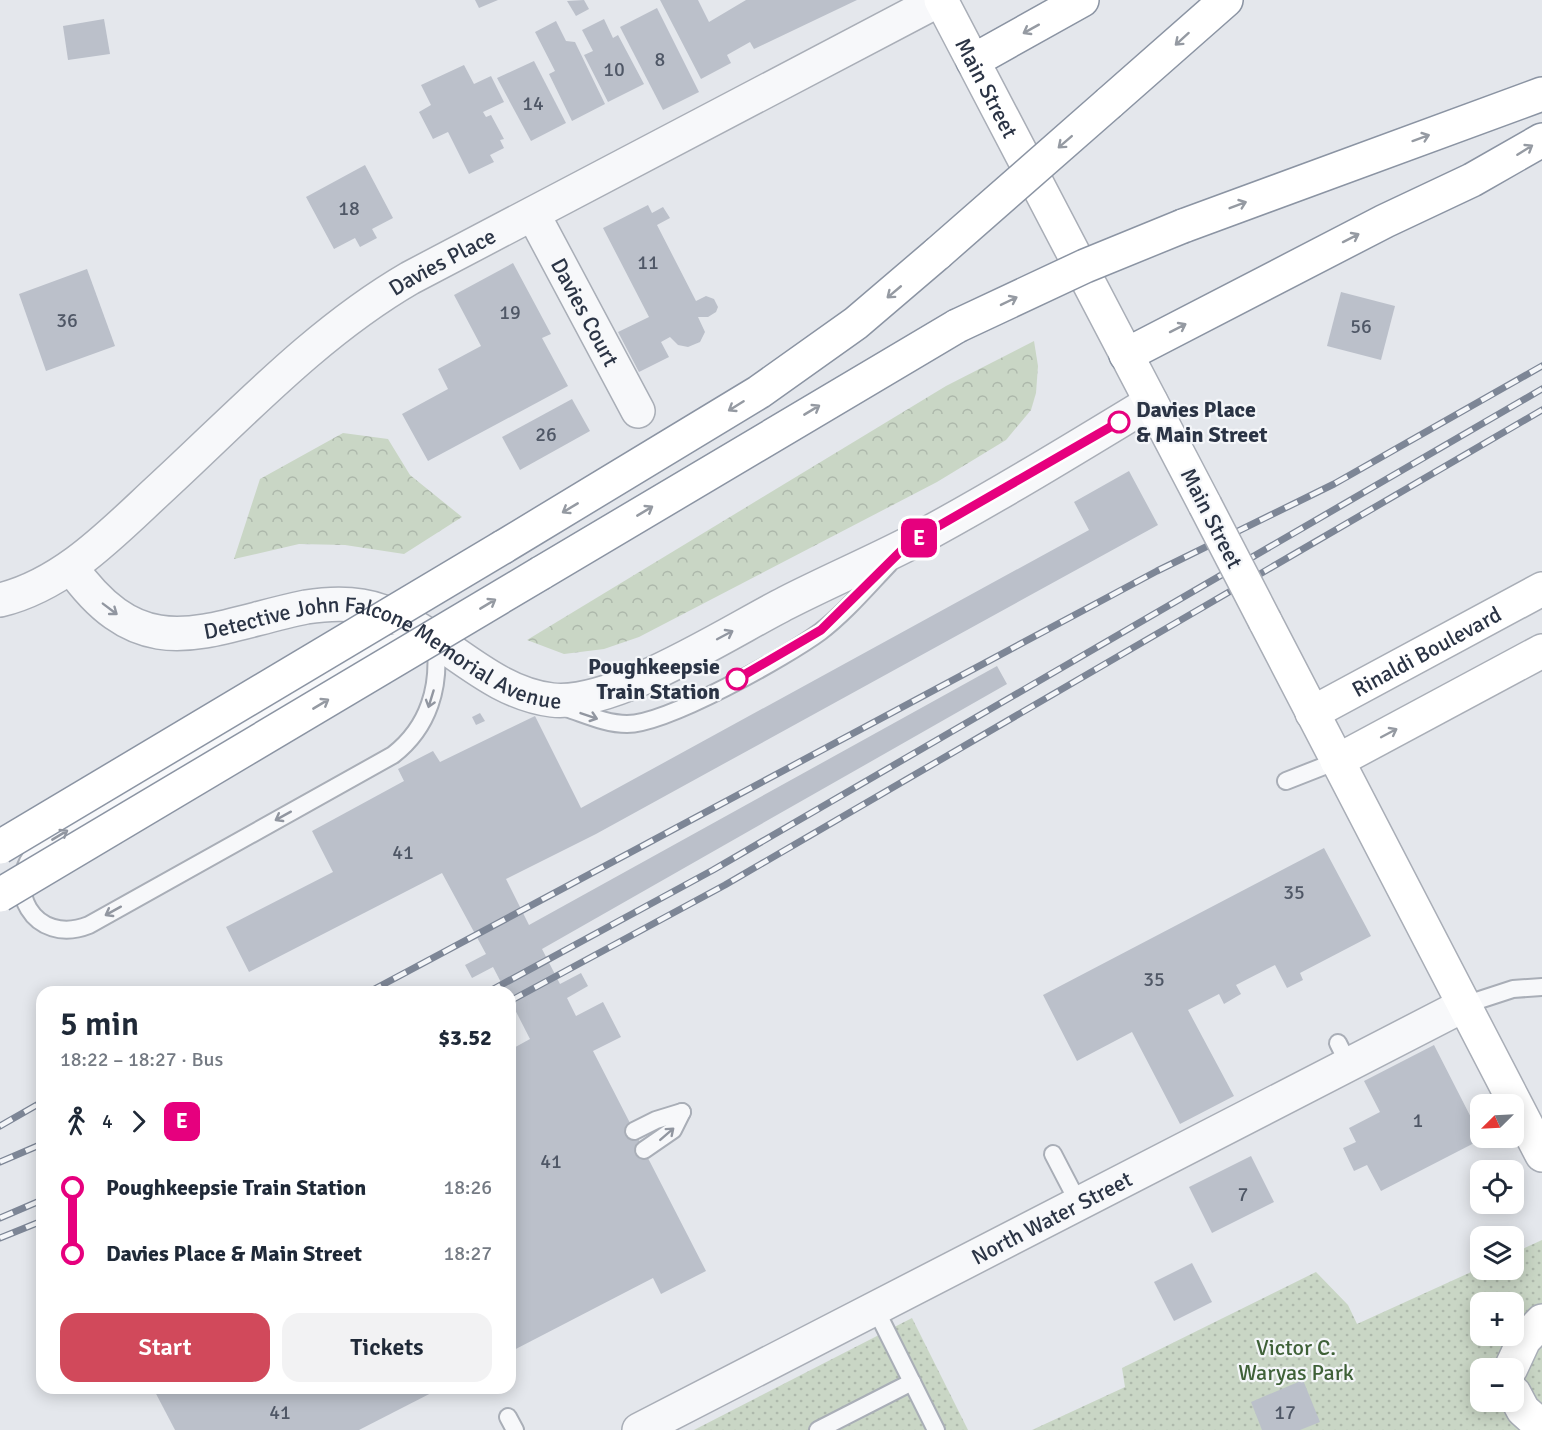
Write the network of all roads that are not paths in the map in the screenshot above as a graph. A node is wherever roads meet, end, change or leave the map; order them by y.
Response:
1 (940, 0) edge
2 (1082, 0) edge
3 (1226, 0) edge
4 (973, 61) junction
5 (1542, 94) edge
6 (1542, 140) edge
7 (534, 214) junction
8 (1126, 355) junction
9 (1151, 402) junction
10 (638, 411) dead end
11 (909, 543) junction
12 (71, 567) junction
13 (1542, 589) edge
14 (0, 600) edge
15 (432, 639) junction
16 (1542, 651) edge
17 (534, 697) junction
18 (1312, 713) junction
19 (1337, 760) junction
20 (1286, 781) dead end
21 (0, 847) edge
22 (0, 895) edge
23 (1542, 987) edge
24 (1464, 1005) junction
25 (634, 1131) dead end
26 (644, 1150) dead end
27 (1053, 1154) dead end
28 (1542, 1155) edge
29 (1079, 1204) junction
30 (876, 1310) junction
31 (1542, 1321) edge
32 (1516, 1358) edge
33 (912, 1382) junction
34 (1524, 1411) edge
35 (1542, 1427) edge
36 (639, 1430) edge
37 (818, 1430) edge
38 (936, 1430) edge

1 - 4 main road, Main Street
1 - 7 street, Davies Place
2 -> 4 main road
3 -> 21 main road, bridge
4 - 8 main road, Main Street
22 -> 5 main road, bridge
8 -> 6 main road
7 - 10 street, Davies Court
7 - 12 street, Davies Place
8 - 9 main road, Main Street
9 - 11 street, Detective John Falcone Memorial Avenue
9 - 18 main road, Main Street, bridge
17 -> 11 street, Detective John Falcone Memorial Avenue
17 -> 11 lane
12 - 14 street, Davies Place
12 -> 15 street, Detective John Falcone Memorial Avenue
13 - 18 main road, Rinaldi Boulevard
15 -> 15 lane
15 - 17 street, Detective John Falcone Memorial Avenue
19 -> 16 main road
18 - 19 main road, Main Street
19 - 20 lane
19 - 24 main road, Main Street
23 - 24 lane
24 - 28 main road, Main Street
24 - 29 street, North Water Street
26 -> 25 lane
27 - 29 lane
29 - 30 street, North Water Street
30 - 33 lane
30 - 36 street, North Water Street
31 - 32 main road
33 - 37 lane
33 - 38 lane
34 - 35 main road

